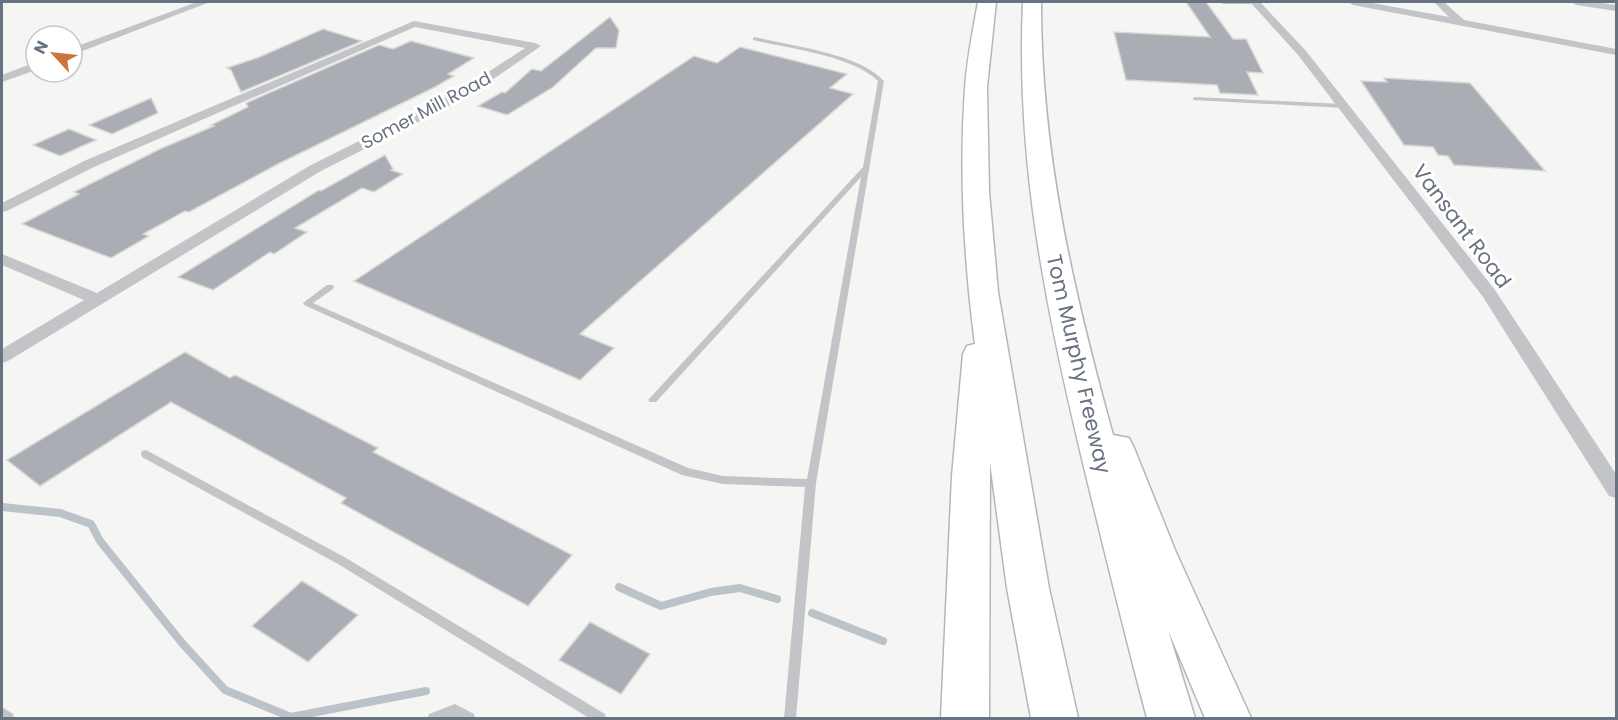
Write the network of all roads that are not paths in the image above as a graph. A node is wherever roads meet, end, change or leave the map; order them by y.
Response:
1 (205, 2) edge
2 (987, 2) edge
3 (1032, 2) edge
4 (1223, 2) edge
5 (1255, 2) edge
6 (1353, 2) edge
7 (1439, 2) edge
8 (1576, 2) edge
9 (1617, 8) edge
10 (1460, 22) junction
11 (755, 39) dead end
12 (84, 47) edge
13 (1617, 52) edge
14 (24, 71) edge
15 (2, 79) edge
16 (1195, 99) dead end
17 (1343, 106) junction
18 (864, 169) junction
19 (2, 208) edge
20 (2, 259) edge
21 (330, 287) dead end
22 (983, 292) junction
23 (97, 299) junction
24 (1065, 315) junction
25 (2, 357) edge
26 (653, 400) dead end
27 (146, 454) dead end
28 (811, 483) junction
29 (1617, 490) edge
30 (2, 713) edge
31 (454, 714) edge
32 (8, 718) edge
33 (434, 718) edge
34 (469, 718) edge
35 (600, 718) edge
36 (790, 718) edge
37 (965, 718) edge
38 (1055, 718) edge
39 (1171, 718) edge
40 (1228, 718) edge

1 - 12 street
2 - 22 highway
3 - 24 highway, Tom Murphy Freeway
4 - 5 lane
5 - 17 street, Vansant Road
6 - 10 street
7 - 10 street
8 - 9 street
10 - 13 street
11 - 18 lane
14 - 15 street
16 - 17 lane
17 - 29 street, Vansant Road
18 - 26 lane
18 - 28 lane
19 - 23 street, Somer Mill Road
20 - 23 street
21 - 28 lane
22 - 37 highway
22 - 38 highway
23 - 25 street, Somer Mill Road
24 - 39 highway, Tom Murphy Freeway
24 - 40 highway
27 - 35 lane
28 - 36 lane
30 - 32 lane
31 - 33 lane
31 - 34 lane

